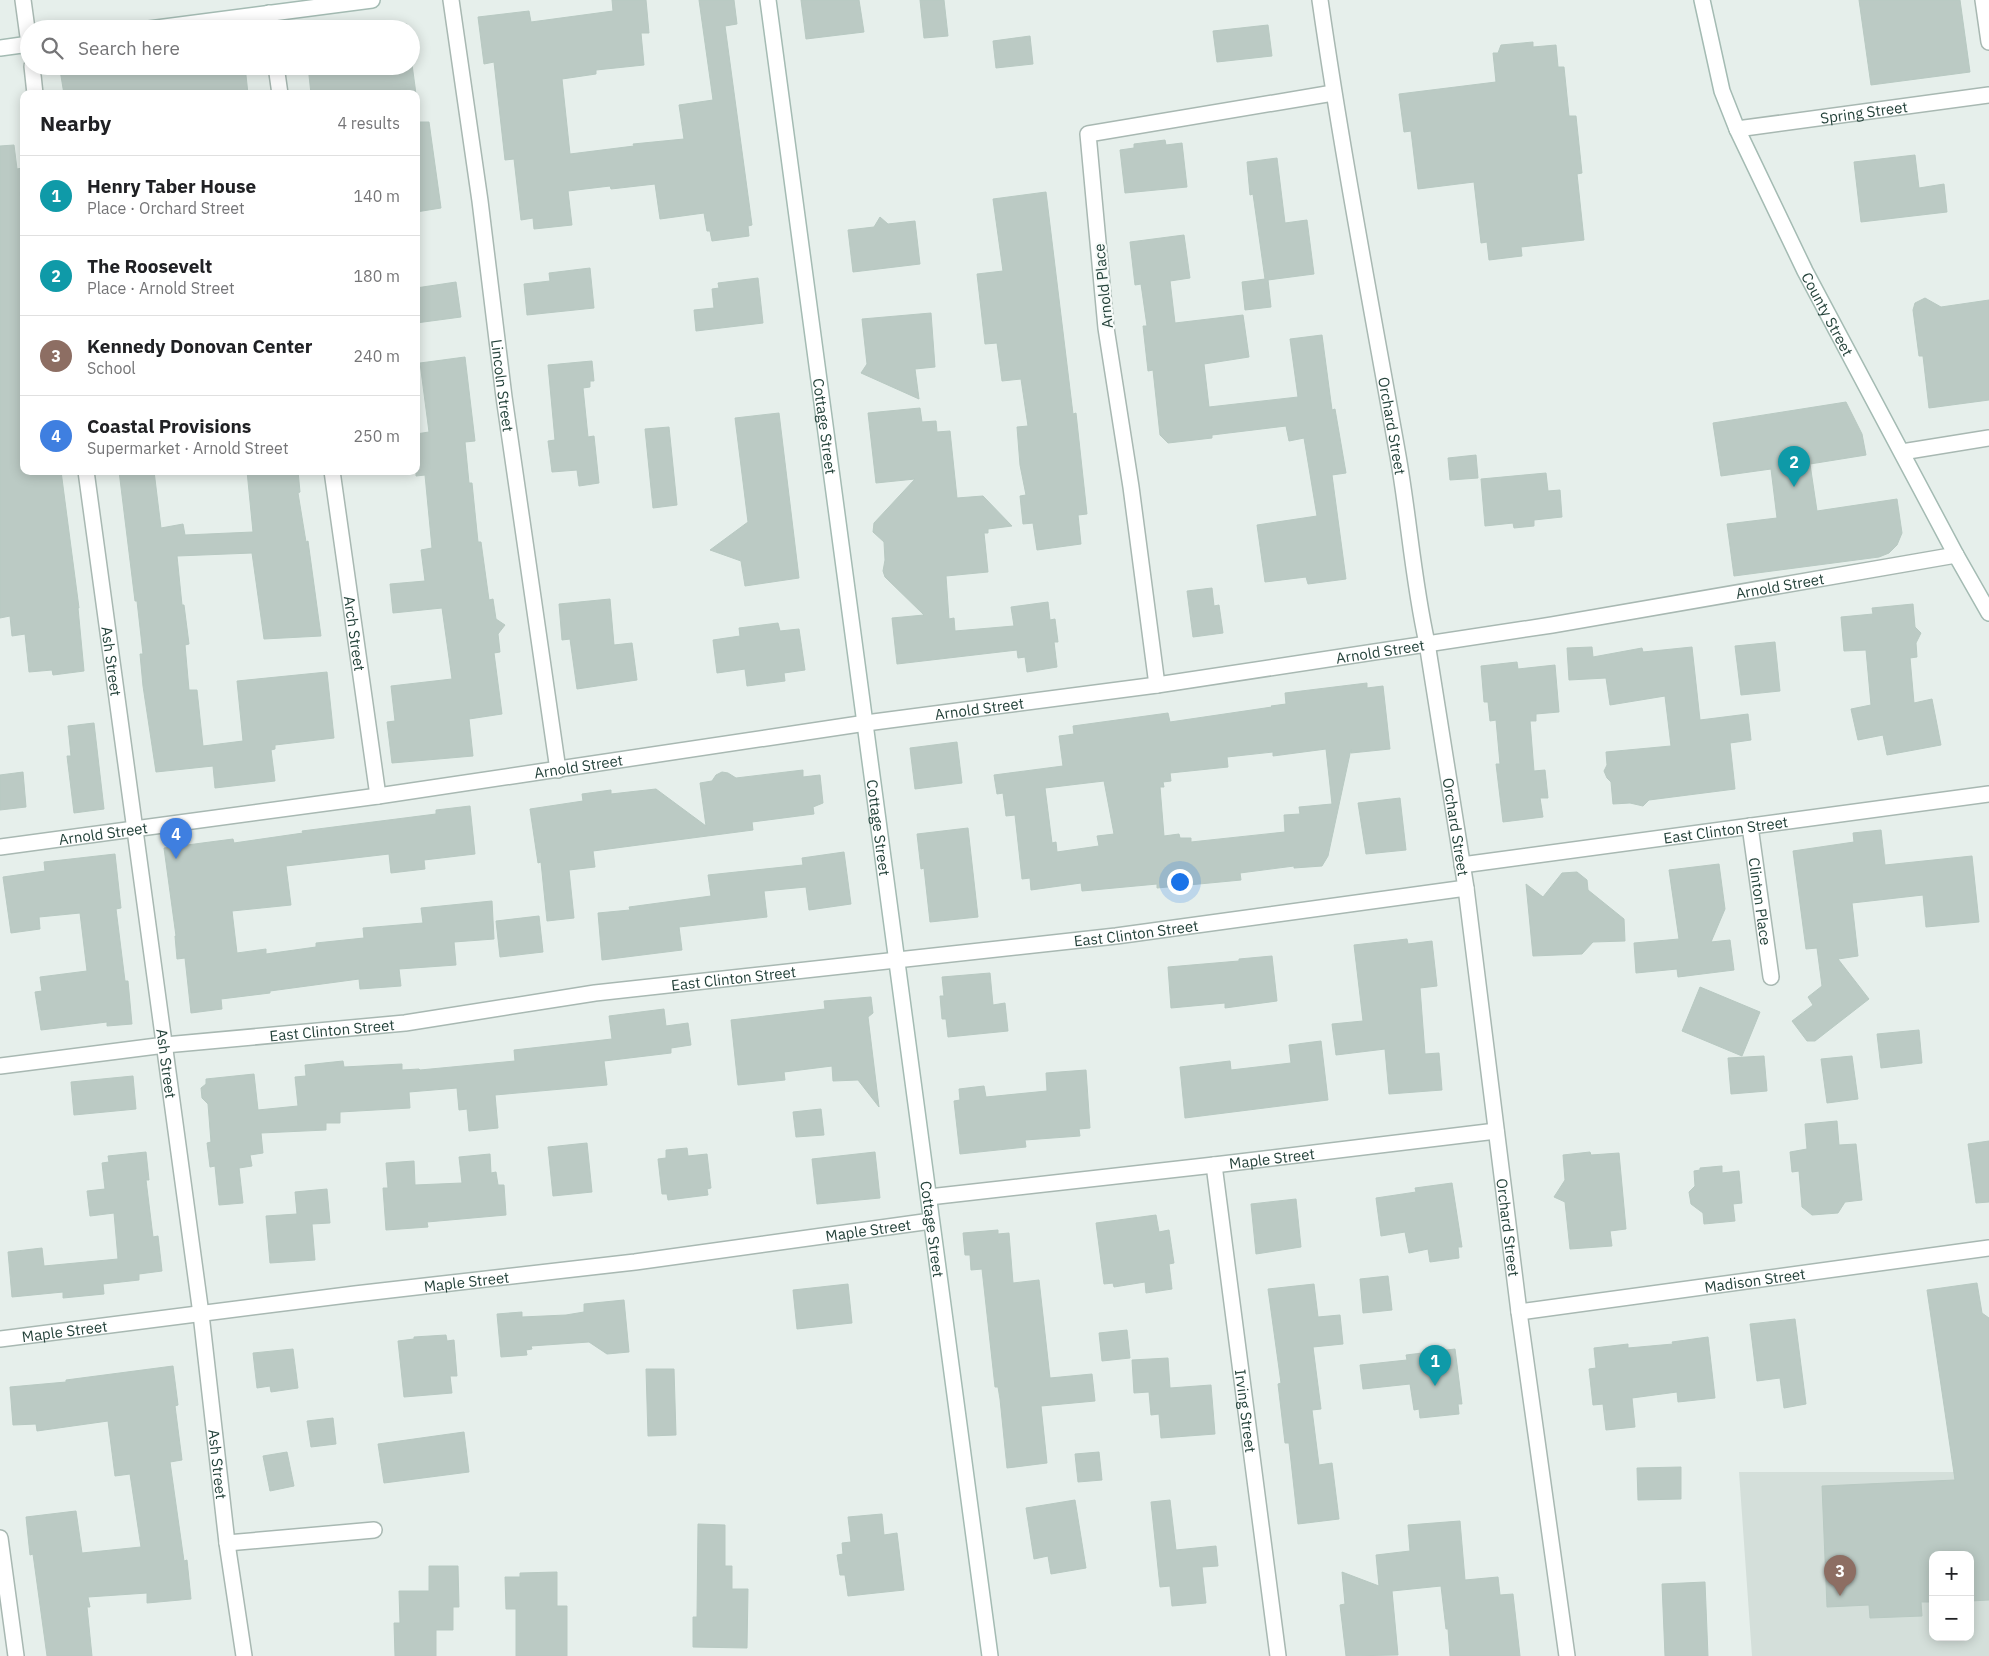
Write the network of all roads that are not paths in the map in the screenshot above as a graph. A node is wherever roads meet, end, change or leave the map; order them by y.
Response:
1 (23, 0) edge
2 (372, 0) edge
3 (451, 0) edge
4 (768, 0) edge
5 (1320, 0) edge
6 (1702, 0) edge
7 (1983, 0) edge
8 (269, 14) junction
9 (26, 20) edge
10 (221, 20) edge
11 (270, 20) edge
12 (1989, 42) edge
13 (20, 45) edge
14 (0, 48) edge
15 (33, 75) edge
16 (277, 75) edge
17 (35, 90) edge
18 (279, 90) edge
19 (1333, 92) junction
20 (1989, 95) edge
21 (1737, 128) junction
22 (1989, 438) edge
23 (1902, 452) junction
24 (87, 475) edge
25 (333, 475) edge
26 (1956, 555) junction
27 (1989, 613) edge
28 (1427, 643) junction
29 (1157, 685) junction
30 (866, 723) junction
31 (558, 770) junction
32 (1989, 794) edge
33 (378, 796) junction
34 (1750, 826) junction
35 (134, 828) junction
36 (0, 847) edge
37 (1462, 865) junction
38 (1466, 888) junction
39 (896, 960) junction
40 (1771, 977) dead end
41 (165, 1045) junction
42 (0, 1066) edge
43 (1496, 1131) junction
44 (1214, 1165) junction
45 (929, 1196) junction
46 (931, 1221) junction
47 (1989, 1248) edge
48 (1519, 1312) junction
49 (201, 1314) junction
50 (0, 1339) edge
51 (374, 1530) dead end
52 (0, 1538) edge
53 (228, 1544) junction
54 (16, 1656) edge
55 (244, 1656) edge
56 (990, 1656) edge
57 (1278, 1656) edge
58 (1567, 1656) edge

1 - 9 street
2 - 8 street
3 - 31 street, Lincoln Street
4 - 30 street, Cottage Street
5 - 19 street, Orchard Street
6 - 21 street, County Street
7 - 12 street
8 - 10 street
8 - 11 street
13 - 14 street
15 - 17 street
16 - 18 street
19 - 28 street, Orchard Street
19 - 29 street, Arnold Place
20 - 21 street, Spring Street
21 - 23 street, County Street
22 - 23 street
23 - 26 street, County Street
24 - 35 street, Ash Street
25 - 33 street, Arch Street
26 - 27 street, County Street
26 - 28 street, Arnold Street
28 - 29 street, Arnold Street
28 - 37 street, Orchard Street
29 - 30 street, Arnold Street
30 - 31 street, Arnold Street
30 - 39 street, Cottage Street
31 - 33 street, Arnold Street
32 - 34 street, East Clinton Street
33 - 35 street, Arnold Street
34 - 37 street, East Clinton Street
34 - 40 street, Clinton Place
35 - 36 street, Arnold Street
35 - 41 street, Ash Street
37 - 38 street, Orchard Street
38 - 39 street, East Clinton Street
38 - 43 street, Orchard Street
39 - 41 street, East Clinton Street
39 - 45 street, Cottage Street
41 - 42 street, East Clinton Street
41 - 49 street, Ash Street
43 - 44 street, Maple Street
43 - 48 street, Orchard Street
44 - 45 street, Maple Street
44 - 57 street, Irving Street
45 - 46 street, Cottage Street
46 - 49 street, Maple Street
46 - 56 street, Cottage Street
47 - 48 street, Madison Street
48 - 58 street, Orchard Street
49 - 50 street, Maple Street
49 - 53 street, Ash Street
51 - 53 street
52 - 54 street
53 - 55 street, Ash Street

